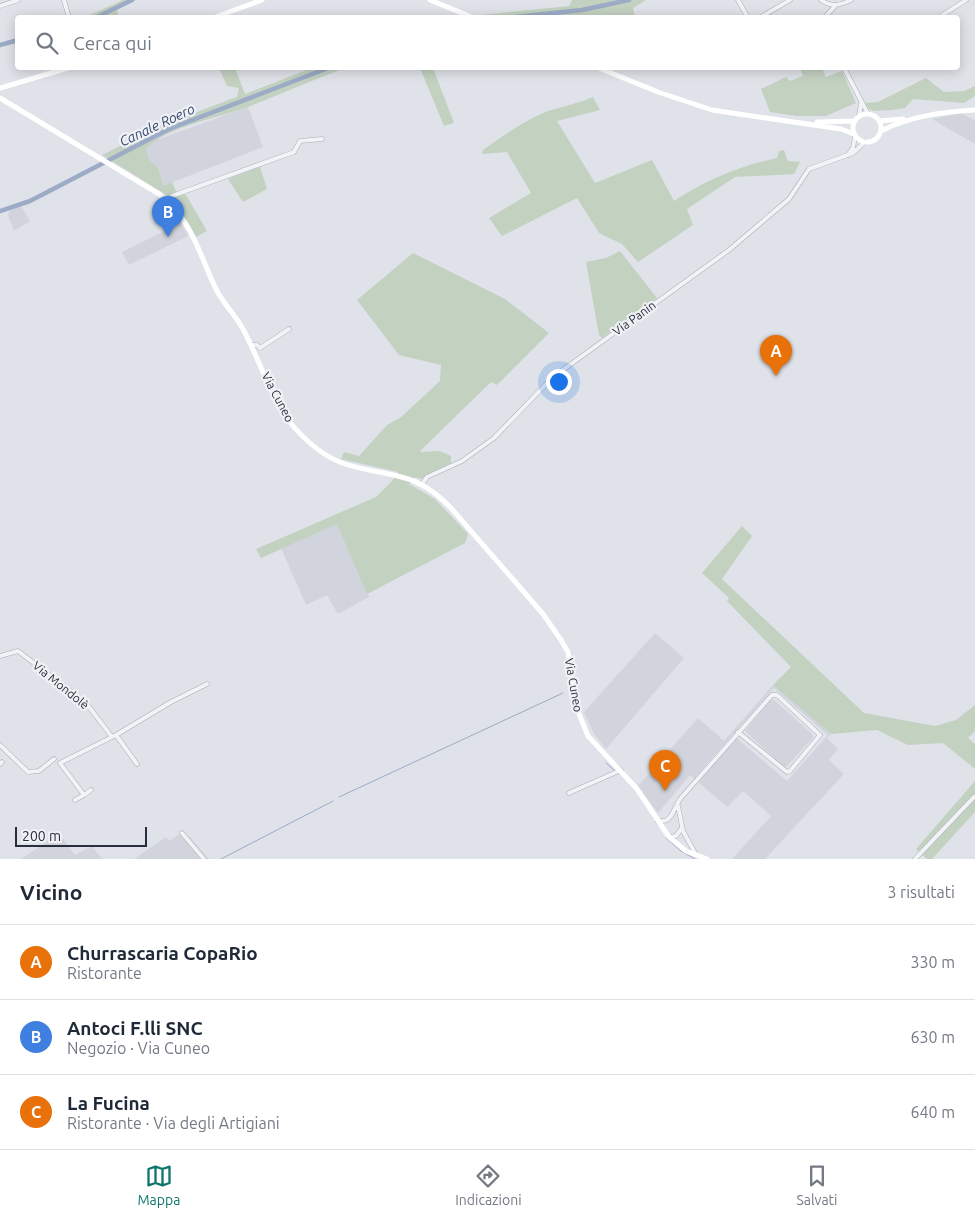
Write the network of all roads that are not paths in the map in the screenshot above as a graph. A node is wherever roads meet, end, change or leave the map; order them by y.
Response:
1 (18, 0) edge
2 (64, 0) edge
3 (262, 0) edge
4 (430, 0) edge
5 (738, 0) edge
6 (790, 0) edge
7 (821, 0) edge
8 (851, 0) edge
9 (966, 0) edge
10 (0, 6) edge
11 (836, 6) junction
12 (68, 15) edge
13 (221, 15) edge
14 (467, 15) edge
15 (746, 15) edge
16 (764, 15) edge
17 (825, 15) edge
18 (943, 15) edge
19 (61, 70) edge
20 (604, 70) edge
21 (845, 70) edge
22 (1, 88) edge
23 (2, 100) edge
24 (861, 101) junction
25 (975, 110) edge
26 (868, 114) junction
27 (859, 116) junction
28 (916, 118) junction
29 (854, 121) junction
30 (879, 121) junction
31 (799, 122) junction
32 (881, 131) junction
33 (855, 135) junction
34 (322, 138) dead end
35 (865, 142) junction
36 (848, 155) junction
37 (167, 201) junction
38 (289, 329) dead end
39 (251, 345) junction
40 (260, 348) junction
41 (256, 356) junction
42 (422, 484) junction
43 (0, 656) edge
44 (207, 684) dead end
45 (738, 732) junction
46 (114, 736) junction
47 (0, 745) edge
48 (54, 759) dead end
49 (137, 764) dead end
50 (621, 770) junction
51 (91, 790) dead end
52 (570, 793) dead end
53 (84, 794) junction
54 (975, 796) edge
55 (75, 800) dead end
56 (678, 805) junction
57 (668, 819) junction
58 (658, 822) junction
59 (681, 825) junction
60 (182, 833) dead end
61 (669, 838) junction
62 (695, 853) junction
63 (204, 859) edge
64 (707, 859) edge
65 (914, 859) edge

1 - 10 street
2 - 12 street
3 - 13 street
4 - 14 street
5 - 15 street
6 - 16 street
7 - 11 street
8 - 11 street
9 - 18 street
11 - 17 street
19 - 22 street
20 - 31 street
21 - 24 street
22 - 23 street, Via Cuneo
23 - 37 street, Via Cuneo
24 - 26 street
24 - 27 street
25 - 28 street
26 - 27 street
26 - 30 street
27 - 29 street
28 - 30 street
28 - 32 street
29 - 31 street
29 - 33 street
30 - 32 street
31 - 33 street
32 - 35 street
33 - 35 street
33 - 36 street
34 - 37 street
35 - 36 street, Via Panin
36 - 42 street, Via Panin
37 - 39 street, Via Cuneo
38 - 40 street
39 - 40 street
39 - 41 street, Via Cuneo
40 - 41 street
41 - 42 street, Via Cuneo
42 - 50 street, Via Cuneo
43 - 46 street, Via Mondolè
44 - 46 street
45 - 45 street
45 - 56 street
46 - 49 street, Via Mondolè
46 - 53 street
47 - 48 street
50 - 52 street
50 - 58 street, Via Cuneo
51 - 53 street
53 - 55 street
54 - 65 street
56 - 57 street
56 - 59 street
57 - 58 street
57 - 59 street
58 - 61 street, Via Cuneo
59 - 61 street
59 - 62 street
60 - 63 street
61 - 62 street, Via Cuneo
62 - 64 street, Via Cuneo

